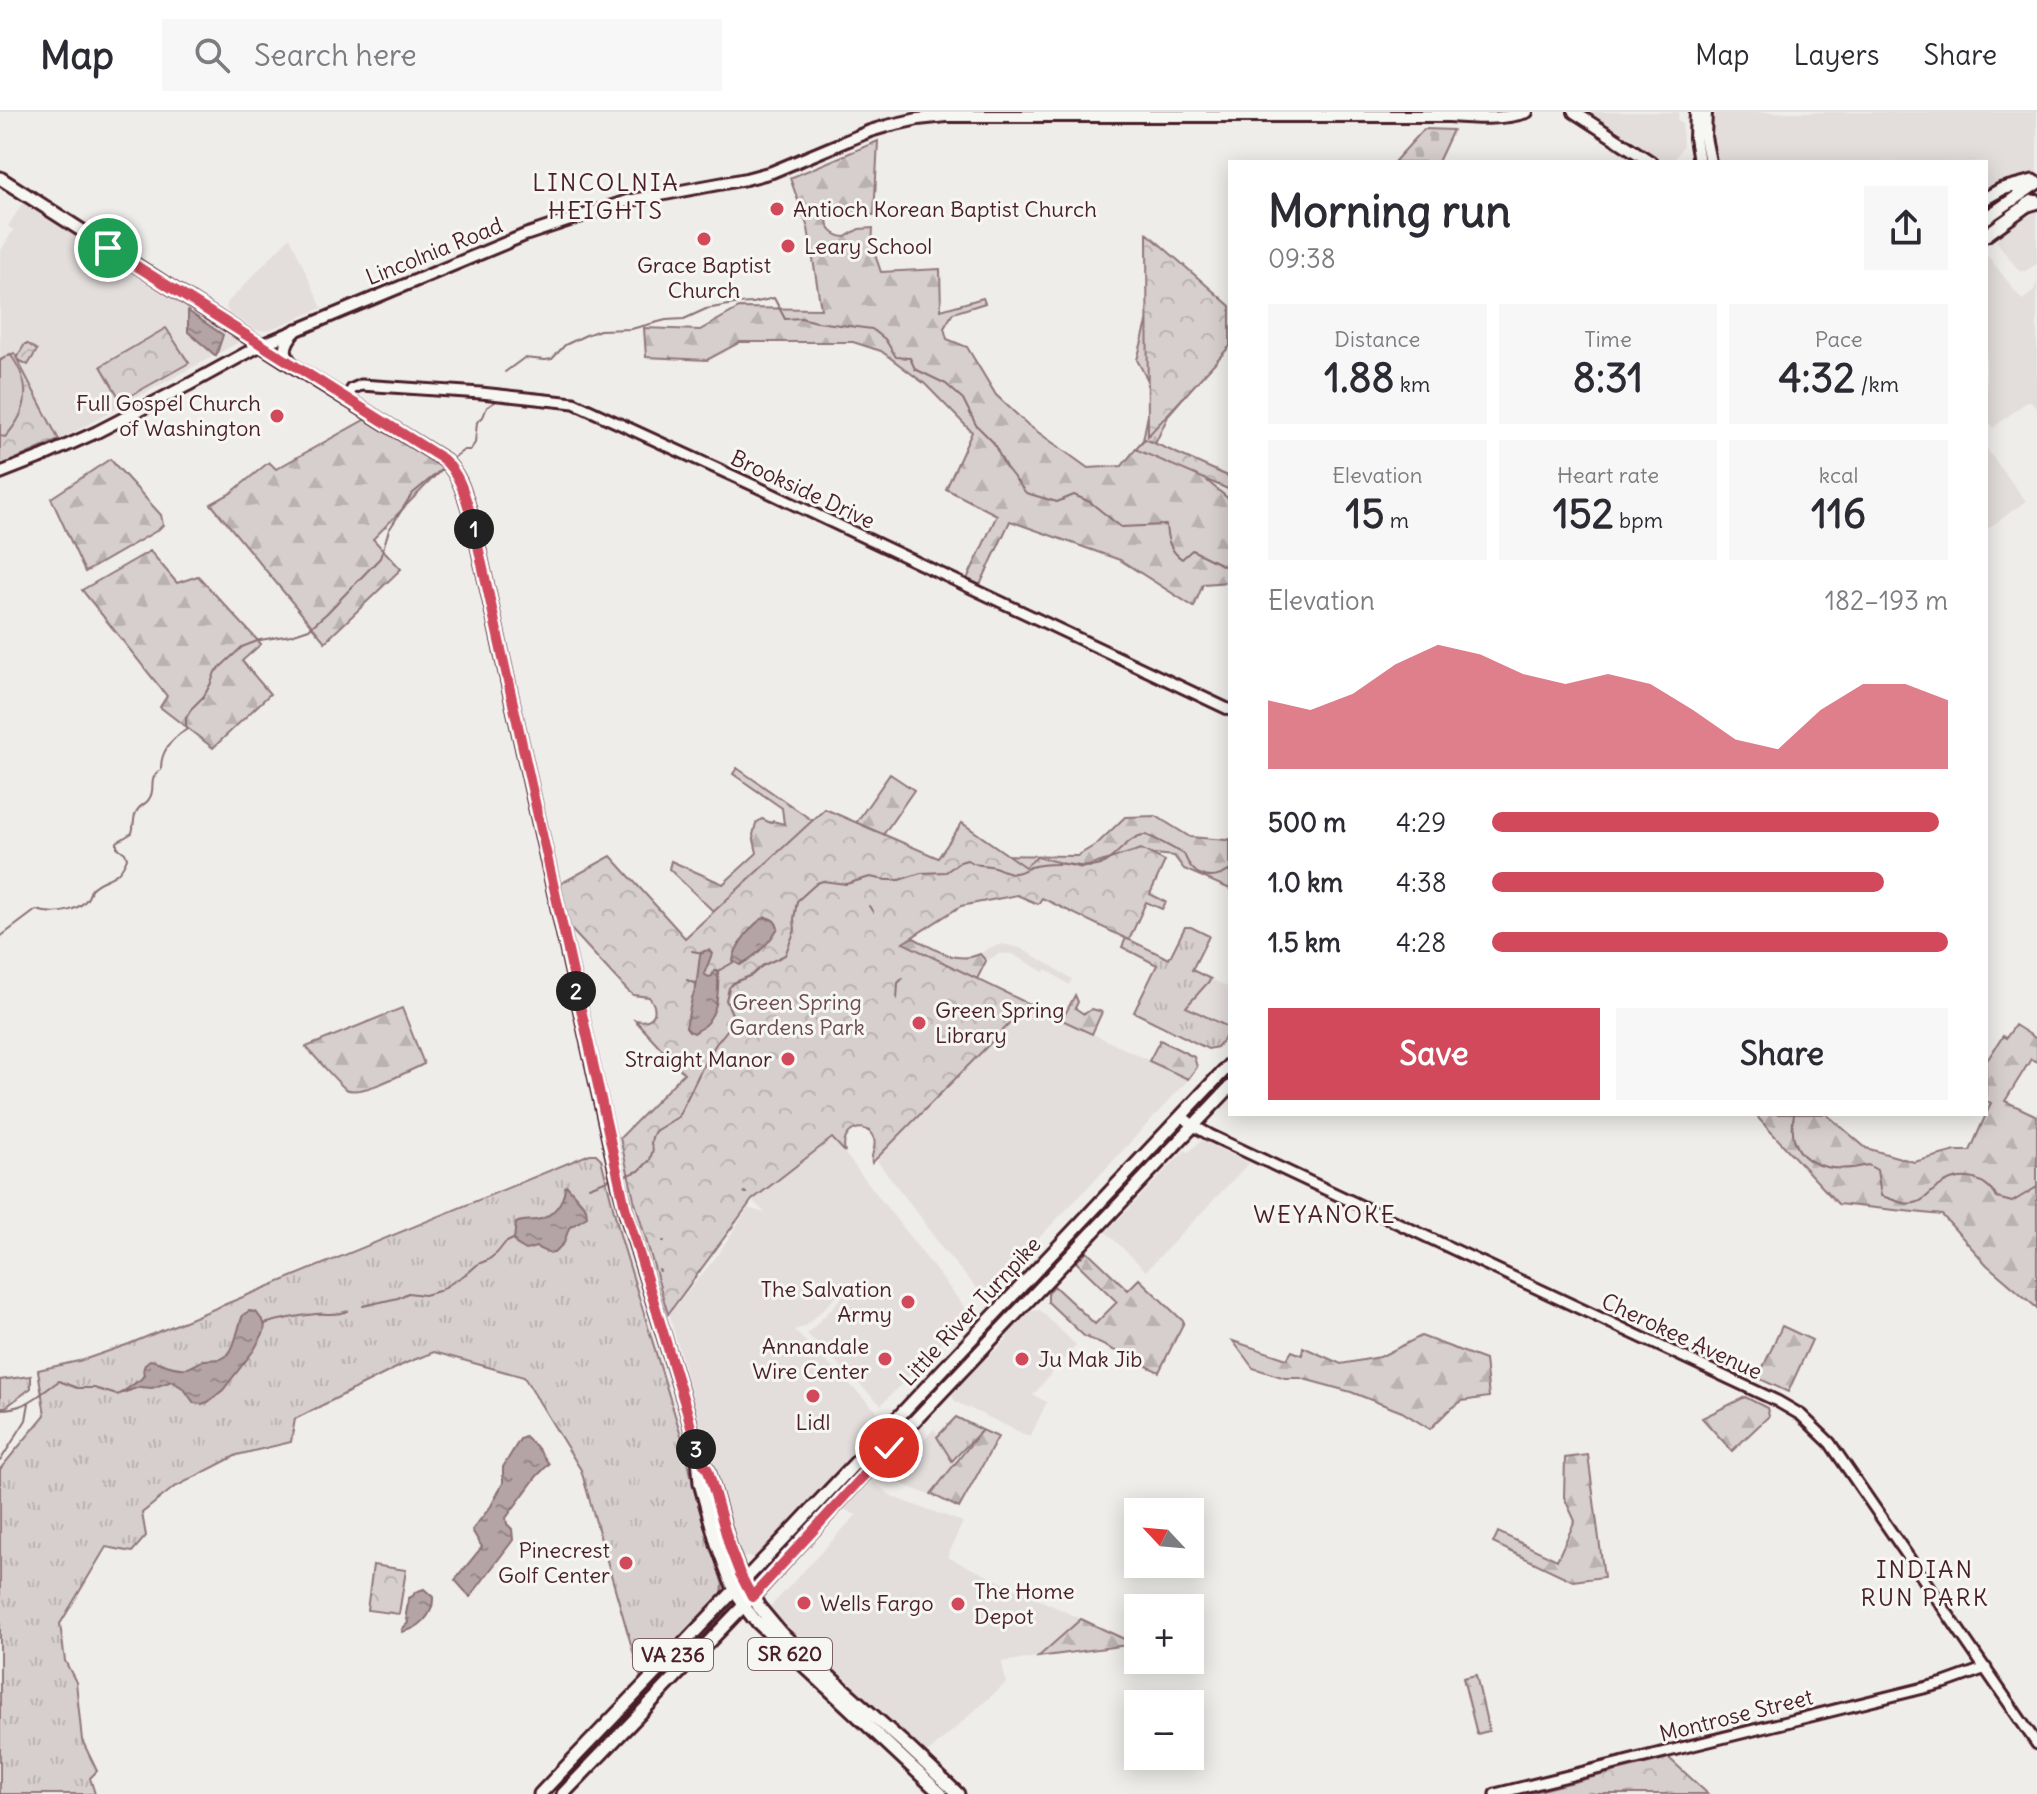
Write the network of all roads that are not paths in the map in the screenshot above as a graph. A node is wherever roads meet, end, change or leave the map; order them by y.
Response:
1 (1527, 112) edge
2 (1574, 112) edge
3 (1696, 112) edge
4 (1706, 112) edge
5 (1647, 160) edge
6 (1699, 160) edge
7 (1710, 160) edge
8 (0, 178) edge
9 (2037, 181) edge
10 (1988, 197) edge
11 (2034, 202) edge
12 (1988, 217) edge
13 (1988, 234) edge
14 (296, 330) junction
15 (261, 345) junction
16 (298, 369) junction
17 (346, 399) junction
18 (0, 473) edge
19 (1228, 709) edge
20 (1228, 1066) edge
21 (1228, 1089) edge
22 (1182, 1116) junction
23 (1194, 1126) junction
24 (698, 1456) junction
25 (728, 1542) junction
26 (770, 1553) junction
27 (739, 1585) junction
28 (748, 1602) junction
29 (1986, 1668) junction
30 (2037, 1744) edge
31 (540, 1794) edge
32 (563, 1794) edge
33 (941, 1794) edge
34 (958, 1794) edge
35 (1495, 1794) edge

1 - 14 main road, Lincolnia Road
2 - 5 main road
3 - 6 main road
4 - 7 main road
8 - 15 main road, SR 620
9 - 10 main road
9 - 12 main road
11 - 13 main road
14 - 15 main road, Lincolnia Road
14 - 16 main road
15 - 16 main road, SR 620
15 - 18 main road, Lincolnia Road
16 - 17 main road, SR 620
17 - 19 street, Brookside Drive
17 - 24 main road, SR 620
20 - 22 main road, Little River Turnpike / VA 236
21 - 23 main road, Little River Turnpike / VA 236
22 - 23 street, Cherokee Avenue
22 - 26 main road, Little River Turnpike / VA 236
23 - 28 main road, Little River Turnpike / VA 236
23 - 29 street, Cherokee Avenue
24 - 25 main road, SR 620
24 - 27 main road, SR 620
25 - 26 main road
25 - 27 main road, SR 620
26 - 27 main road, Little River Turnpike / VA 236
27 - 28 main road, SR 620
27 - 31 main road, Little River Turnpike / VA 236
28 - 32 main road, Little River Turnpike / VA 236
28 - 33 main road, SR 620
28 - 34 main road, SR 620
29 - 30 street, Cherokee Avenue
29 - 35 street, Montrose Street

